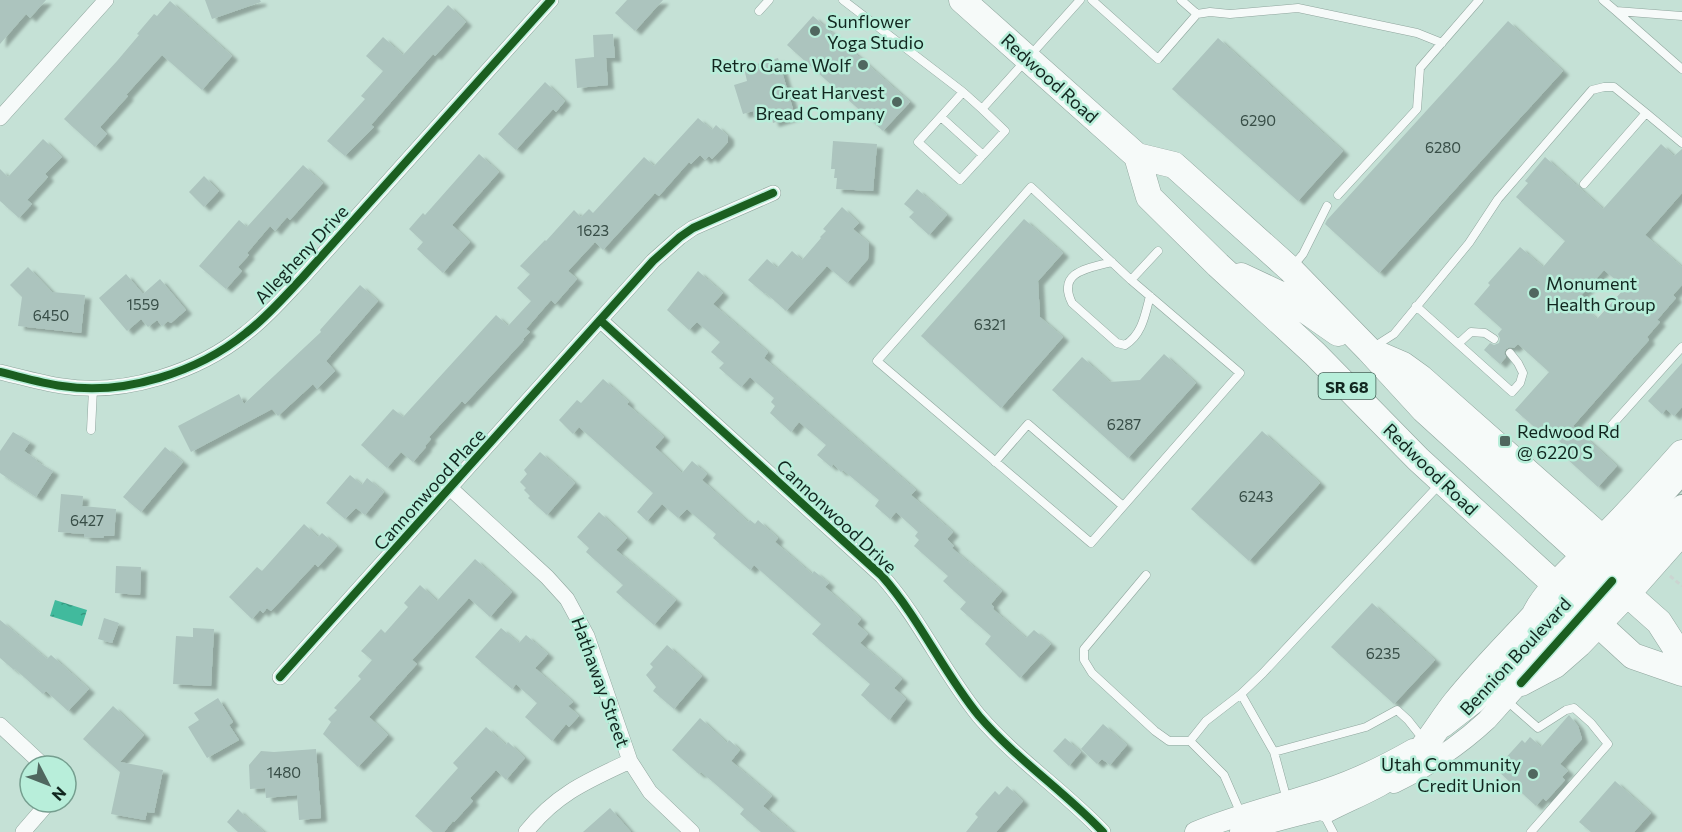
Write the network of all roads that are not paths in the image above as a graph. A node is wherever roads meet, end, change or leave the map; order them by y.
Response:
1 (106, 0) edge
2 (550, 0) edge
3 (769, 0) edge
4 (843, 0) edge
5 (962, 0) edge
6 (1080, 0) edge
7 (1092, 0) edge
8 (1181, 0) edge
9 (1279, 0) edge
10 (1479, 0) edge
11 (1603, 0) edge
12 (1278, 9) junction
13 (759, 11) dead end
14 (1616, 11) junction
15 (1197, 14) junction
16 (1682, 16) edge
17 (1442, 43) junction
18 (1027, 58) junction
19 (1682, 69) edge
20 (963, 92) junction
21 (982, 109) junction
22 (1646, 113) junction
23 (941, 117) junction
24 (0, 118) edge
25 (1682, 143) edge
26 (983, 156) junction
27 (1137, 156) junction
28 (1584, 184) dead end
29 (773, 193) dead end
30 (1338, 195) dead end
31 (1328, 206) dead end
32 (1158, 251) dead end
33 (1112, 262) junction
34 (1218, 265) junction
35 (1290, 269) junction
36 (1131, 280) junction
37 (1150, 296) junction
38 (1416, 306) junction
39 (600, 320) junction
40 (1494, 339) dead end
41 (1459, 343) junction
42 (1682, 347) edge
43 (1369, 350) junction
44 (1510, 353) dead end
45 (0, 372) edge
46 (93, 389) junction
47 (1611, 426) dead end
48 (91, 430) dead end
49 (1682, 453) edge
50 (995, 462) junction
51 (1682, 473) edge
52 (1442, 482) junction
53 (450, 488) junction
54 (1123, 506) junction
55 (1682, 506) edge
56 (1682, 532) edge
57 (1610, 564) junction
58 (1146, 575) dead end
59 (1578, 604) junction
60 (1682, 658) edge
61 (1682, 673) edge
62 (280, 677) dead end
63 (1514, 691) junction
64 (1241, 694) junction
65 (0, 725) edge
66 (1428, 738) junction
67 (1190, 741) junction
68 (1274, 752) junction
69 (31, 754) edge
70 (630, 761) junction
71 (1287, 802) junction
72 (38, 814) edge
73 (1327, 817) edge
74 (1241, 824) edge
75 (22, 832) edge
76 (526, 832) edge
77 (692, 832) edge
78 (1103, 832) edge
79 (1195, 832) edge
80 (1531, 832) edge

1 - 24 street
2 - 46 street, Allegheny Drive
3 - 13 lane
4 - 20 lane
5 - 18 main road, Redwood Road / SR 68
6 - 18 lane
7 - 15 lane
8 - 15 lane
9 - 12 lane
10 - 17 lane
11 - 14 lane
12 - 15 lane
12 - 17 lane
14 - 16 lane
14 - 19 lane
17 - 30 lane
18 - 21 lane
18 - 27 main road, Redwood Road / SR 68
20 - 21 lane
20 - 23 lane
21 - 26 lane
22 - 25 lane
22 - 28 lane
22 - 38 lane
23 - 26 lane
23 - 26 lane
27 - 34 main road, Redwood Road / SR 68
27 - 35 main road, Redwood Road / SR 68
29 - 39 street, Cannonwood Place
31 - 35 lane
32 - 36 lane
33 - 36 lane
33 - 37 lane
33 - 50 lane
34 - 43 main road
34 - 52 main road, Redwood Road / SR 68
35 - 43 main road, Redwood Road / SR 68
36 - 37 lane
37 - 54 lane
38 - 41 lane
38 - 43 lane
39 - 53 street, Cannonwood Place
39 - 78 street, Cannonwood Drive
40 - 41 lane
41 - 44 lane
42 - 47 lane
43 - 57 main road, Redwood Road / SR 68
45 - 46 street, Allegheny Drive
46 - 48 lane
49 - 57 main road
50 - 54 lane
50 - 54 lane
51 - 57 main road
52 - 59 main road, Redwood Road / SR 68
52 - 64 lane
53 - 62 street, Cannonwood Place
53 - 70 street, Hathaway Street
55 - 57 main road
56 - 57 main road
57 - 59 main road
57 - 59 main road
57 - 60 main road, Redwood Road / SR 68
58 - 67 lane
59 - 61 main road, Redwood Road / SR 68
59 - 63 main road
59 - 66 main road
63 - 73 street, Bennion Boulevard
63 - 80 lane
64 - 67 lane
64 - 68 lane
65 - 69 street
66 - 68 lane
66 - 71 street, Bennion Boulevard
66 - 73 main road
67 - 74 lane
68 - 71 lane
70 - 76 street
70 - 77 street, Hathaway Street
71 - 74 street, Bennion Boulevard
72 - 75 street
73 - 74 street, Bennion Boulevard
74 - 79 street, Bennion Boulevard

